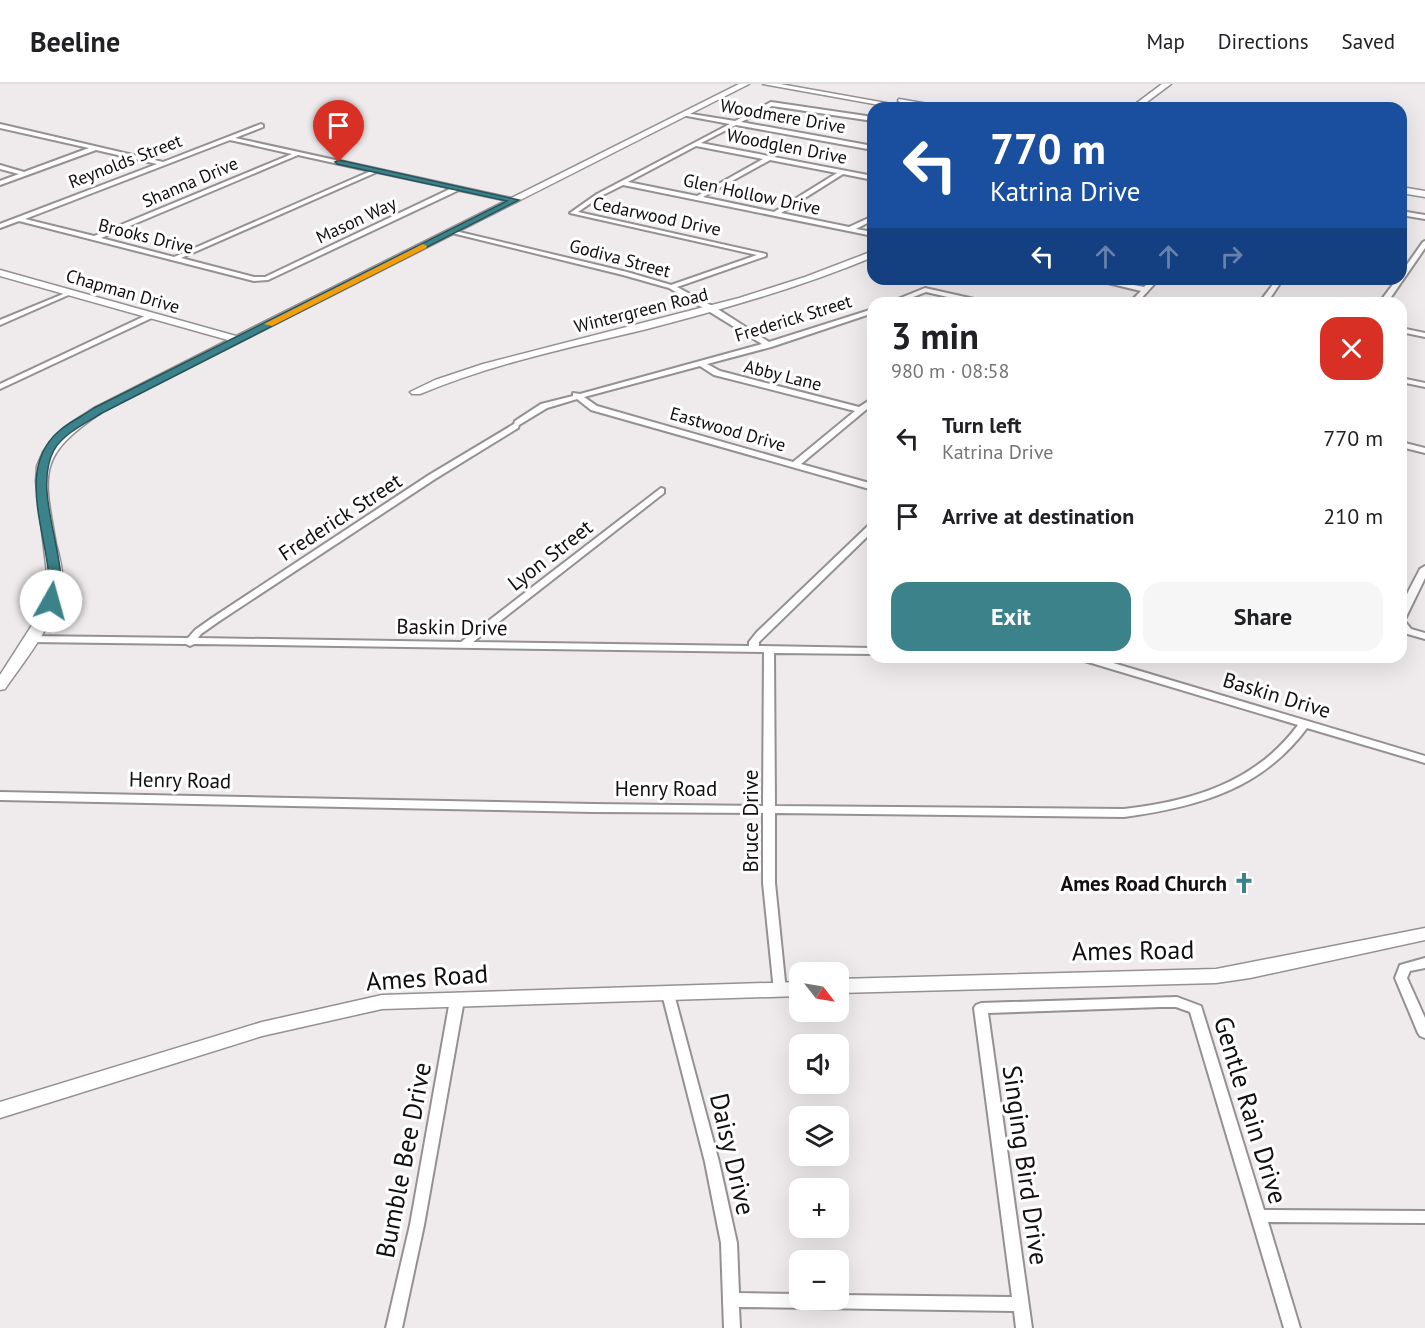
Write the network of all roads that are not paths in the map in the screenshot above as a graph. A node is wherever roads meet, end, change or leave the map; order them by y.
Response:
1 (745, 84) edge
2 (767, 84) edge
3 (799, 84) edge
4 (1167, 84) edge
5 (874, 102) edge
6 (905, 102) edge
7 (1142, 102) edge
8 (687, 114) junction
9 (867, 118) edge
10 (735, 123) junction
11 (0, 126) edge
12 (261, 126) dead end
13 (228, 138) junction
14 (695, 144) junction
15 (867, 147) edge
16 (96, 148) junction
17 (298, 153) junction
18 (769, 158) junction
19 (162, 164) junction
20 (0, 167) edge
21 (377, 170) junction
22 (842, 172) junction
23 (25, 174) junction
24 (867, 177) edge
25 (0, 183) edge
26 (624, 183) junction
27 (1407, 185) edge
28 (458, 188) junction
29 (1425, 188) edge
30 (1407, 191) edge
31 (1425, 194) edge
32 (698, 198) junction
33 (515, 200) junction
34 (775, 214) junction
35 (1407, 214) edge
36 (1425, 217) edge
37 (18, 219) junction
38 (867, 221) edge
39 (0, 225) edge
40 (850, 229) junction
41 (451, 232) junction
42 (867, 233) edge
43 (94, 238) junction
44 (1425, 243) edge
45 (867, 256) edge
46 (174, 259) junction
47 (1407, 268) edge
48 (0, 273) edge
49 (266, 279) joint
50 (1122, 285) edge
51 (1151, 285) edge
52 (671, 287) junction
53 (1146, 290) junction
54 (70, 293) junction
55 (907, 297) edge
56 (956, 297) edge
57 (1139, 297) edge
58 (714, 309) junction
59 (867, 313) edge
60 (152, 316) junction
61 (0, 323) edge
62 (1407, 331) edge
63 (1425, 335) edge
64 (238, 340) junction
65 (768, 345) junction
66 (699, 363) junction
67 (1407, 382) edge
68 (1425, 386) edge
69 (0, 387) edge
70 (416, 392) dead end
71 (576, 395) junction
72 (867, 405) edge
73 (861, 410) junction
74 (1407, 446) edge
75 (1425, 451) edge
76 (794, 465) junction
77 (867, 485) edge
78 (661, 491) dead end
79 (867, 532) edge
80 (1425, 569) edge
81 (1407, 613) edge
82 (1407, 625) edge
83 (1425, 636) edge
84 (30, 639) junction
85 (190, 643) junction
86 (462, 646) junction
87 (754, 650) junction
88 (769, 650) junction
89 (867, 651) edge
90 (1102, 663) edge
91 (0, 686) edge
92 (1304, 724) junction
93 (1425, 760) edge
94 (0, 796) edge
95 (770, 808) junction
96 (1425, 934) edge
97 (1425, 963) edge
98 (849, 987) edge
99 (789, 990) edge
100 (780, 991) junction
101 (668, 994) junction
102 (457, 1000) junction
103 (981, 1008) joint
104 (1425, 1033) edge
105 (0, 1110) edge
106 (1258, 1216) junction
107 (1425, 1217) edge
108 (731, 1300) junction
109 (1021, 1304) junction
110 (394, 1328) edge
111 (732, 1328) edge
112 (1024, 1328) edge
113 (1292, 1328) edge

1 - 8 main road
2 - 5 main road
3 - 6 main road
4 - 7 main road
8 - 10 street, Woodmere Drive
8 - 33 main road
9 - 10 street, Cedarwood Drive
10 - 14 street, Cedarwood Drive
10 - 15 street, Woodmere Drive
11 - 16 street
12 - 13 street, Reynolds Street
13 - 17 street
13 - 19 street, Reynolds Street
14 - 18 street, Woodglen Drive
14 - 26 street, Cedarwood Drive
16 - 19 street
16 - 23 street
17 - 21 street
17 - 43 street, Shanna Drive
18 - 22 street, Woodglen Drive
18 - 32 street
19 - 37 street, Reynolds Street
20 - 23 street
21 - 28 street
21 - 46 street
22 - 24 street, Woodglen Drive
22 - 34 street
23 - 25 street
26 - 32 street, Glen Hollow Drive
26 - 52 street, Cedarwood Drive
27 - 29 main road
28 - 33 street
28 - 49 street, Mason Way
30 - 31 main road
32 - 34 street, Glen Hollow Drive
33 - 41 main road
34 - 40 street, Glen Hollow Drive
35 - 36 street
37 - 39 street, Reynolds Street
37 - 43 street, Brooks Drive
38 - 40 street
40 - 42 street, Glen Hollow Drive
41 - 52 street, Godiva Street
41 - 64 main road
43 - 46 street, Brooks Drive
44 - 47 street
45 - 58 main road, Wintergreen Road
46 - 49 street, Brooks Drive
48 - 54 main road, Chapman Drive
50 - 53 street
51 - 53 street
52 - 58 street, Godiva Street
53 - 57 street
54 - 60 main road, Chapman Drive
54 - 61 street
55 - 56 street
58 - 65 street, Godiva Street
58 - 70 main road, Wintergreen Road
59 - 65 street, Frederick Street
60 - 64 main road, Chapman Drive
60 - 69 street
62 - 63 street
64 - 84 main road
65 - 66 street, Frederick Street
66 - 71 street, Frederick Street
66 - 73 street, Abby Lane
67 - 68 street
71 - 76 street, Eastwood Drive
71 - 85 street, Frederick Street
72 - 73 street
73 - 76 street
74 - 75 street
76 - 77 street, Eastwood Drive
78 - 86 street, Lyon Street
79 - 87 street
80 - 81 street
82 - 83 street
84 - 85 street, Baskin Drive
84 - 91 main road
85 - 86 street, Baskin Drive
86 - 87 street, Baskin Drive
87 - 88 street, Baskin Drive
88 - 89 street, Baskin Drive
88 - 95 street, Bruce Drive
90 - 92 street, Baskin Drive
92 - 93 street, Baskin Drive
92 - 95 street, Henry Road
94 - 95 street, Henry Road
95 - 100 street, Bruce Drive
96 - 98 main road, Ames Road
97 - 104 street
99 - 100 main road, Ames Road
100 - 101 main road, Ames Road
101 - 102 main road, Ames Road
101 - 108 street, Daisy Drive
102 - 105 main road, Ames Road
102 - 110 street, Bumble Bee Drive
103 - 106 street, Gentle Rain Drive
103 - 109 street, Singing Bird Drive
106 - 107 street
106 - 113 street, Gentle Rain Drive
108 - 109 street
108 - 111 street, Daisy Drive
109 - 112 street, Singing Bird Drive

